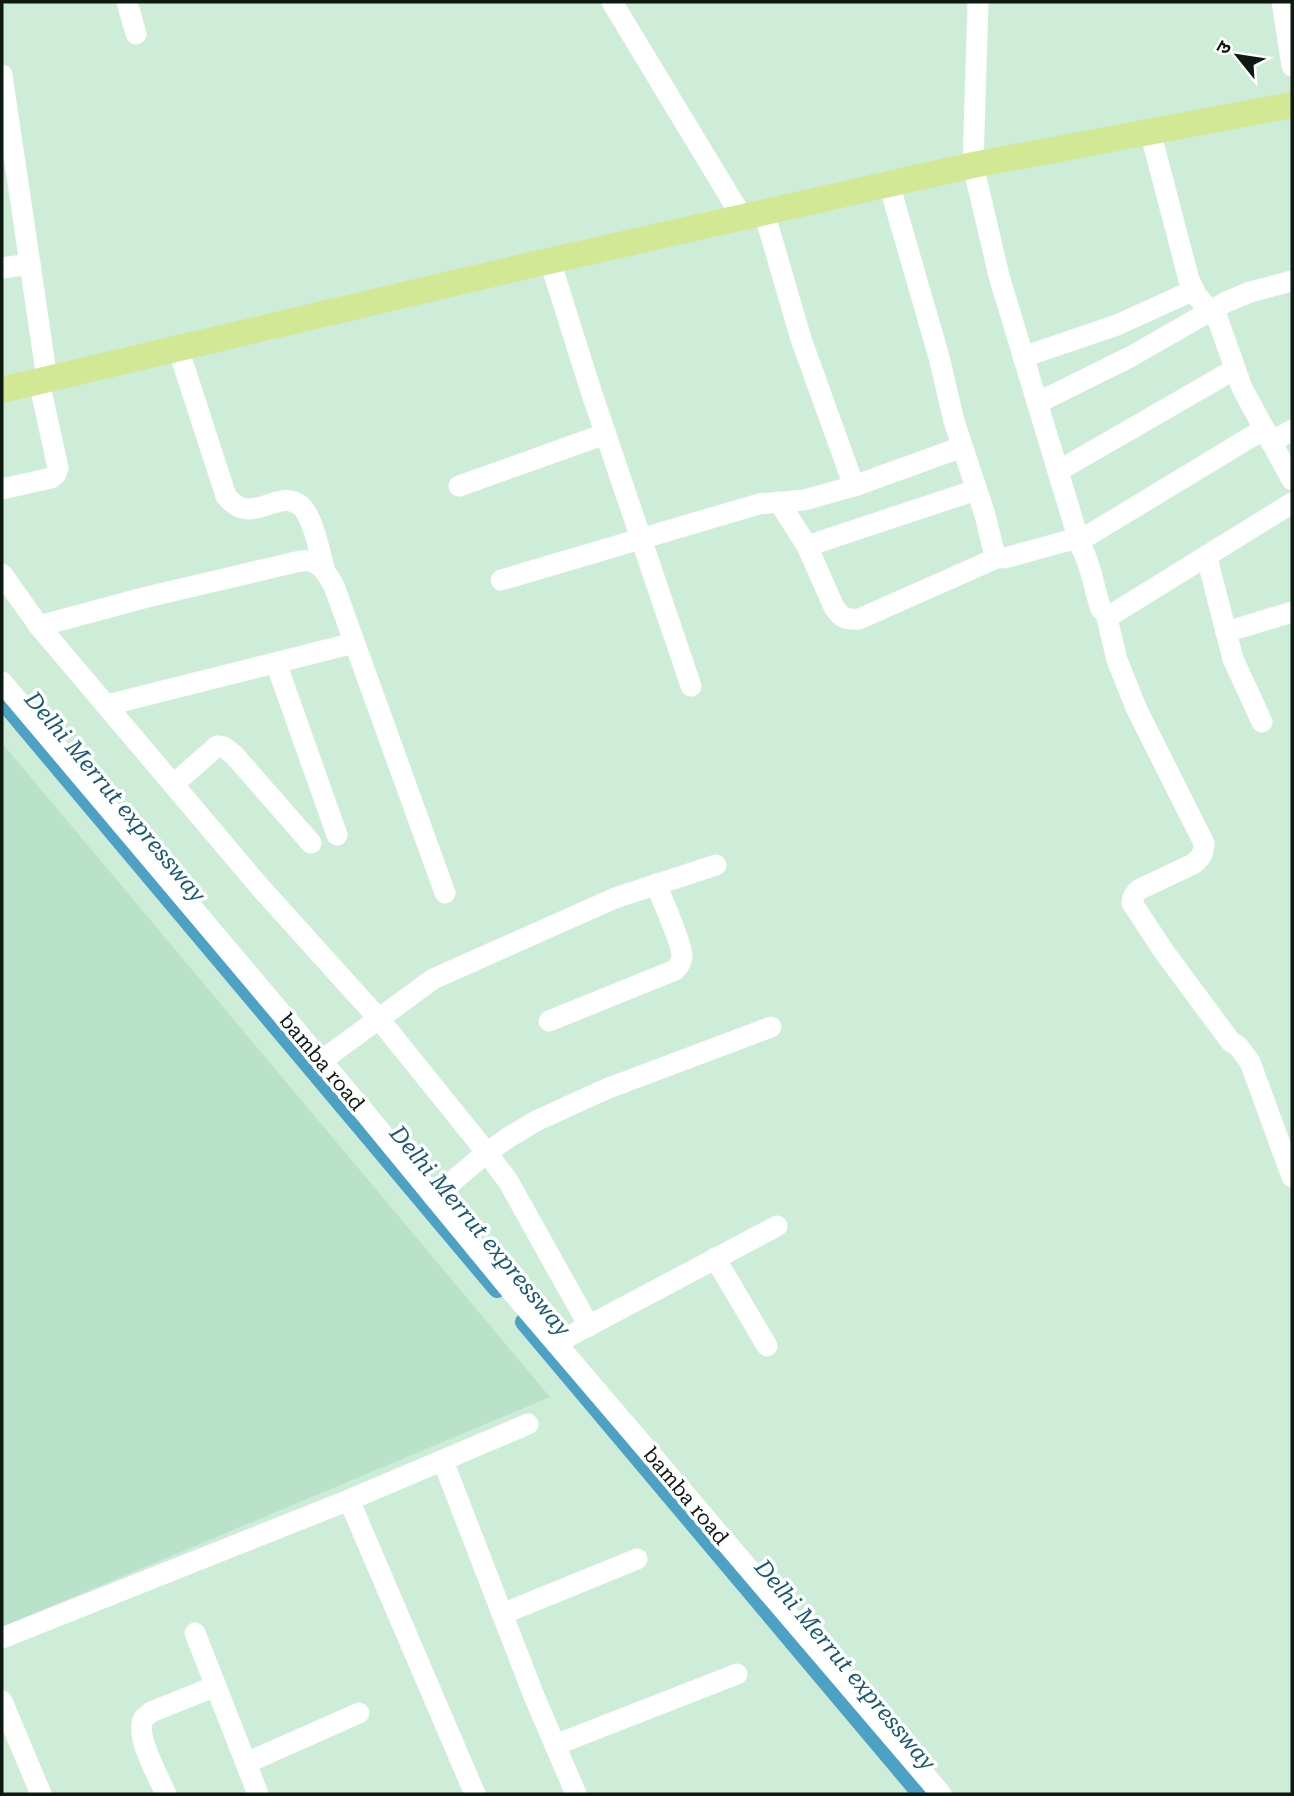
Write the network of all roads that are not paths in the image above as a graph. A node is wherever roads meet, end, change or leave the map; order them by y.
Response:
1 (127, 2) edge
2 (612, 2) edge
3 (978, 2) edge
4 (1282, 2) edge
5 (136, 34) dead end
6 (1292, 66) edge
7 (2, 75) edge
8 (1292, 105) edge
9 (1150, 131) junction
10 (973, 165) junction
11 (889, 184) junction
12 (753, 215) junction
13 (550, 261) junction
14 (30, 264) junction
15 (2, 268) edge
16 (1292, 281) edge
17 (1194, 289) junction
18 (1211, 313) junction
19 (178, 348) junction
20 (1023, 358) junction
21 (1235, 369) junction
22 (43, 380) junction
23 (2, 390) edge
24 (1037, 403) junction
25 (1292, 430) edge
26 (606, 434) junction
27 (1268, 435) junction
28 (962, 447) junction
29 (1058, 471) junction
30 (1292, 480) edge
31 (459, 486) dead end
32 (854, 486) junction
33 (2, 489) edge
34 (976, 490) junction
35 (779, 502) junction
36 (1292, 503) edge
37 (640, 538) junction
38 (1079, 541) junction
39 (807, 547) junction
40 (999, 557) junction
41 (1208, 558) junction
42 (324, 568) junction
43 (2, 574) edge
44 (501, 580) dead end
45 (1292, 612) edge
46 (1106, 614) junction
47 (38, 625) junction
48 (1226, 632) junction
49 (354, 643) junction
50 (276, 663) junction
51 (2, 682) edge
52 (691, 686) dead end
53 (107, 705) junction
54 (1262, 722) dead end
55 (174, 784) junction
56 (337, 835) dead end
57 (311, 843) dead end
58 (716, 864) dead end
59 (656, 884) junction
60 (445, 893) dead end
61 (379, 1019) junction
62 (549, 1021) dead end
63 (771, 1027) dead end
64 (321, 1061) junction
65 (486, 1153) junction
66 (1292, 1177) edge
67 (434, 1197) junction
68 (777, 1226) dead end
69 (715, 1258) junction
70 (589, 1326) junction
71 (556, 1343) junction
72 (767, 1346) dead end
73 (528, 1424) dead end
74 (443, 1461) junction
75 (349, 1500) junction
76 (637, 1559) dead end
77 (502, 1614) junction
78 (195, 1633) dead end
79 (2, 1638) edge
80 (737, 1674) dead end
81 (216, 1686) junction
82 (2, 1701) edge
83 (359, 1713) dead end
84 (555, 1745) junction
85 (246, 1763) junction
86 (41, 1794) edge
87 (166, 1794) edge
88 (258, 1794) edge
89 (475, 1794) edge
90 (576, 1794) edge
91 (941, 1794) edge

1 - 5 street
2 - 12 street
3 - 10 street
4 - 6 street
7 - 14 street
8 - 9 main road
9 - 10 main road
9 - 17 street
10 - 11 main road
10 - 20 street
11 - 12 main road
11 - 28 street
12 - 13 main road
12 - 32 street
13 - 19 main road
13 - 26 street
14 - 15 street
14 - 22 street
16 - 18 street
17 - 18 street
17 - 20 street
18 - 21 street
18 - 24 street
19 - 22 main road
19 - 42 street
20 - 24 street
21 - 27 street
21 - 29 street
22 - 23 main road
22 - 33 street
24 - 29 street
25 - 27 street
26 - 31 street
26 - 37 street
27 - 30 street
27 - 38 street
28 - 32 street
28 - 34 street
29 - 38 street
32 - 35 street
34 - 39 street
34 - 40 street
35 - 37 street
35 - 39 street
36 - 41 street
37 - 44 street
37 - 52 street
38 - 40 street
38 - 46 street
39 - 40 street
41 - 46 street
41 - 48 street
42 - 47 street
42 - 49 street
43 - 47 street
45 - 48 street
46 - 66 street
47 - 53 street
48 - 54 street
49 - 50 street
49 - 60 street
50 - 53 street
50 - 56 street
51 - 64 street, bamba road
53 - 55 street
55 - 57 street
55 - 61 street
58 - 59 street
59 - 61 street
59 - 62 street
61 - 64 street
61 - 65 street
63 - 65 street
64 - 67 street, bamba road
65 - 67 street
65 - 70 street
67 - 71 street, bamba road
68 - 69 street
69 - 70 street
69 - 72 street
70 - 71 street
71 - 91 street, bamba road
73 - 74 street
74 - 75 street
74 - 77 street
75 - 79 street
75 - 89 street
76 - 77 street
77 - 84 street
78 - 81 street
80 - 84 street
81 - 85 street
81 - 87 street
82 - 86 street
83 - 85 street
84 - 90 street
85 - 88 street

